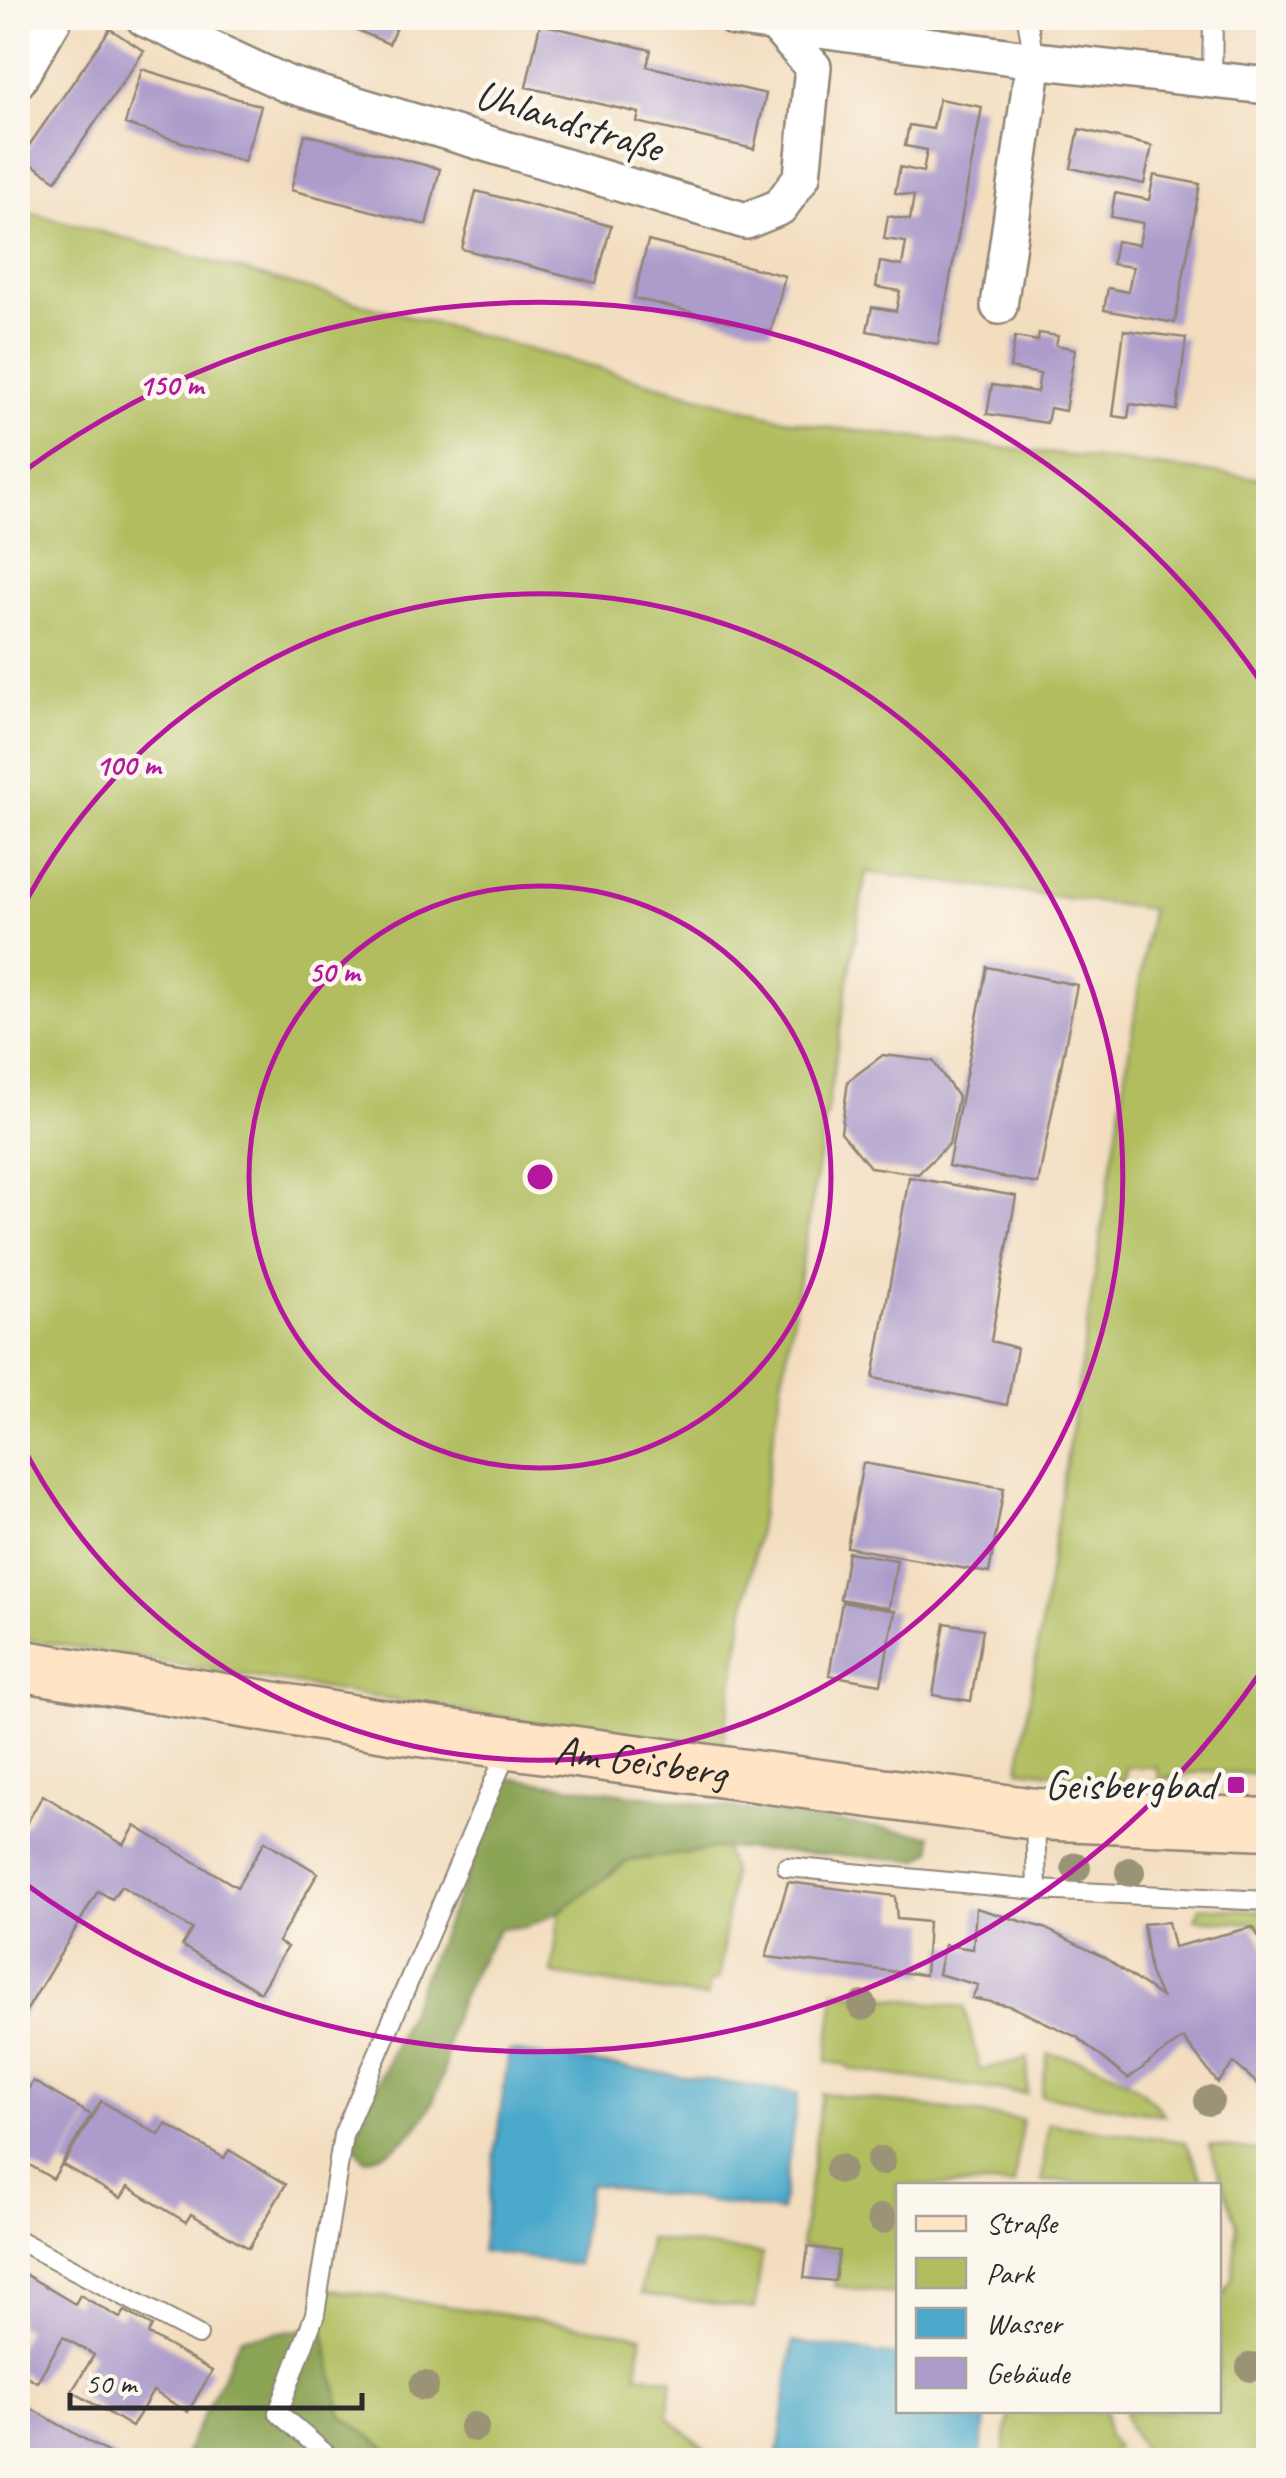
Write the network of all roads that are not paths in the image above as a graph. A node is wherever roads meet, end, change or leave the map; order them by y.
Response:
1 (54, 18) edge
2 (144, 18) edge
3 (734, 18) edge
4 (1027, 18) edge
5 (1213, 18) edge
6 (777, 22) edge
7 (1034, 60) junction
8 (1212, 79) junction
9 (18, 80) edge
10 (1268, 86) edge
11 (999, 306) dead end
12 (18, 1665) edge
13 (510, 1743) junction
14 (1035, 1814) junction
15 (1268, 1824) edge
16 (787, 1867) dead end
17 (1037, 1890) junction
18 (1268, 1900) edge
19 (18, 2240) edge
20 (198, 2335) dead end
21 (333, 2460) edge

1 - 9 street
2 - 6 street, Uhlandstraße
3 - 6 street
4 - 7 lane
5 - 8 lane
6 - 7 street
7 - 8 street
7 - 11 street
8 - 10 street
12 - 13 street, Am Geisberg
13 - 14 street, Am Geisberg
13 - 21 lane
14 - 15 street, Am Geisberg
14 - 17 lane
16 - 17 lane
17 - 18 lane
19 - 20 lane

